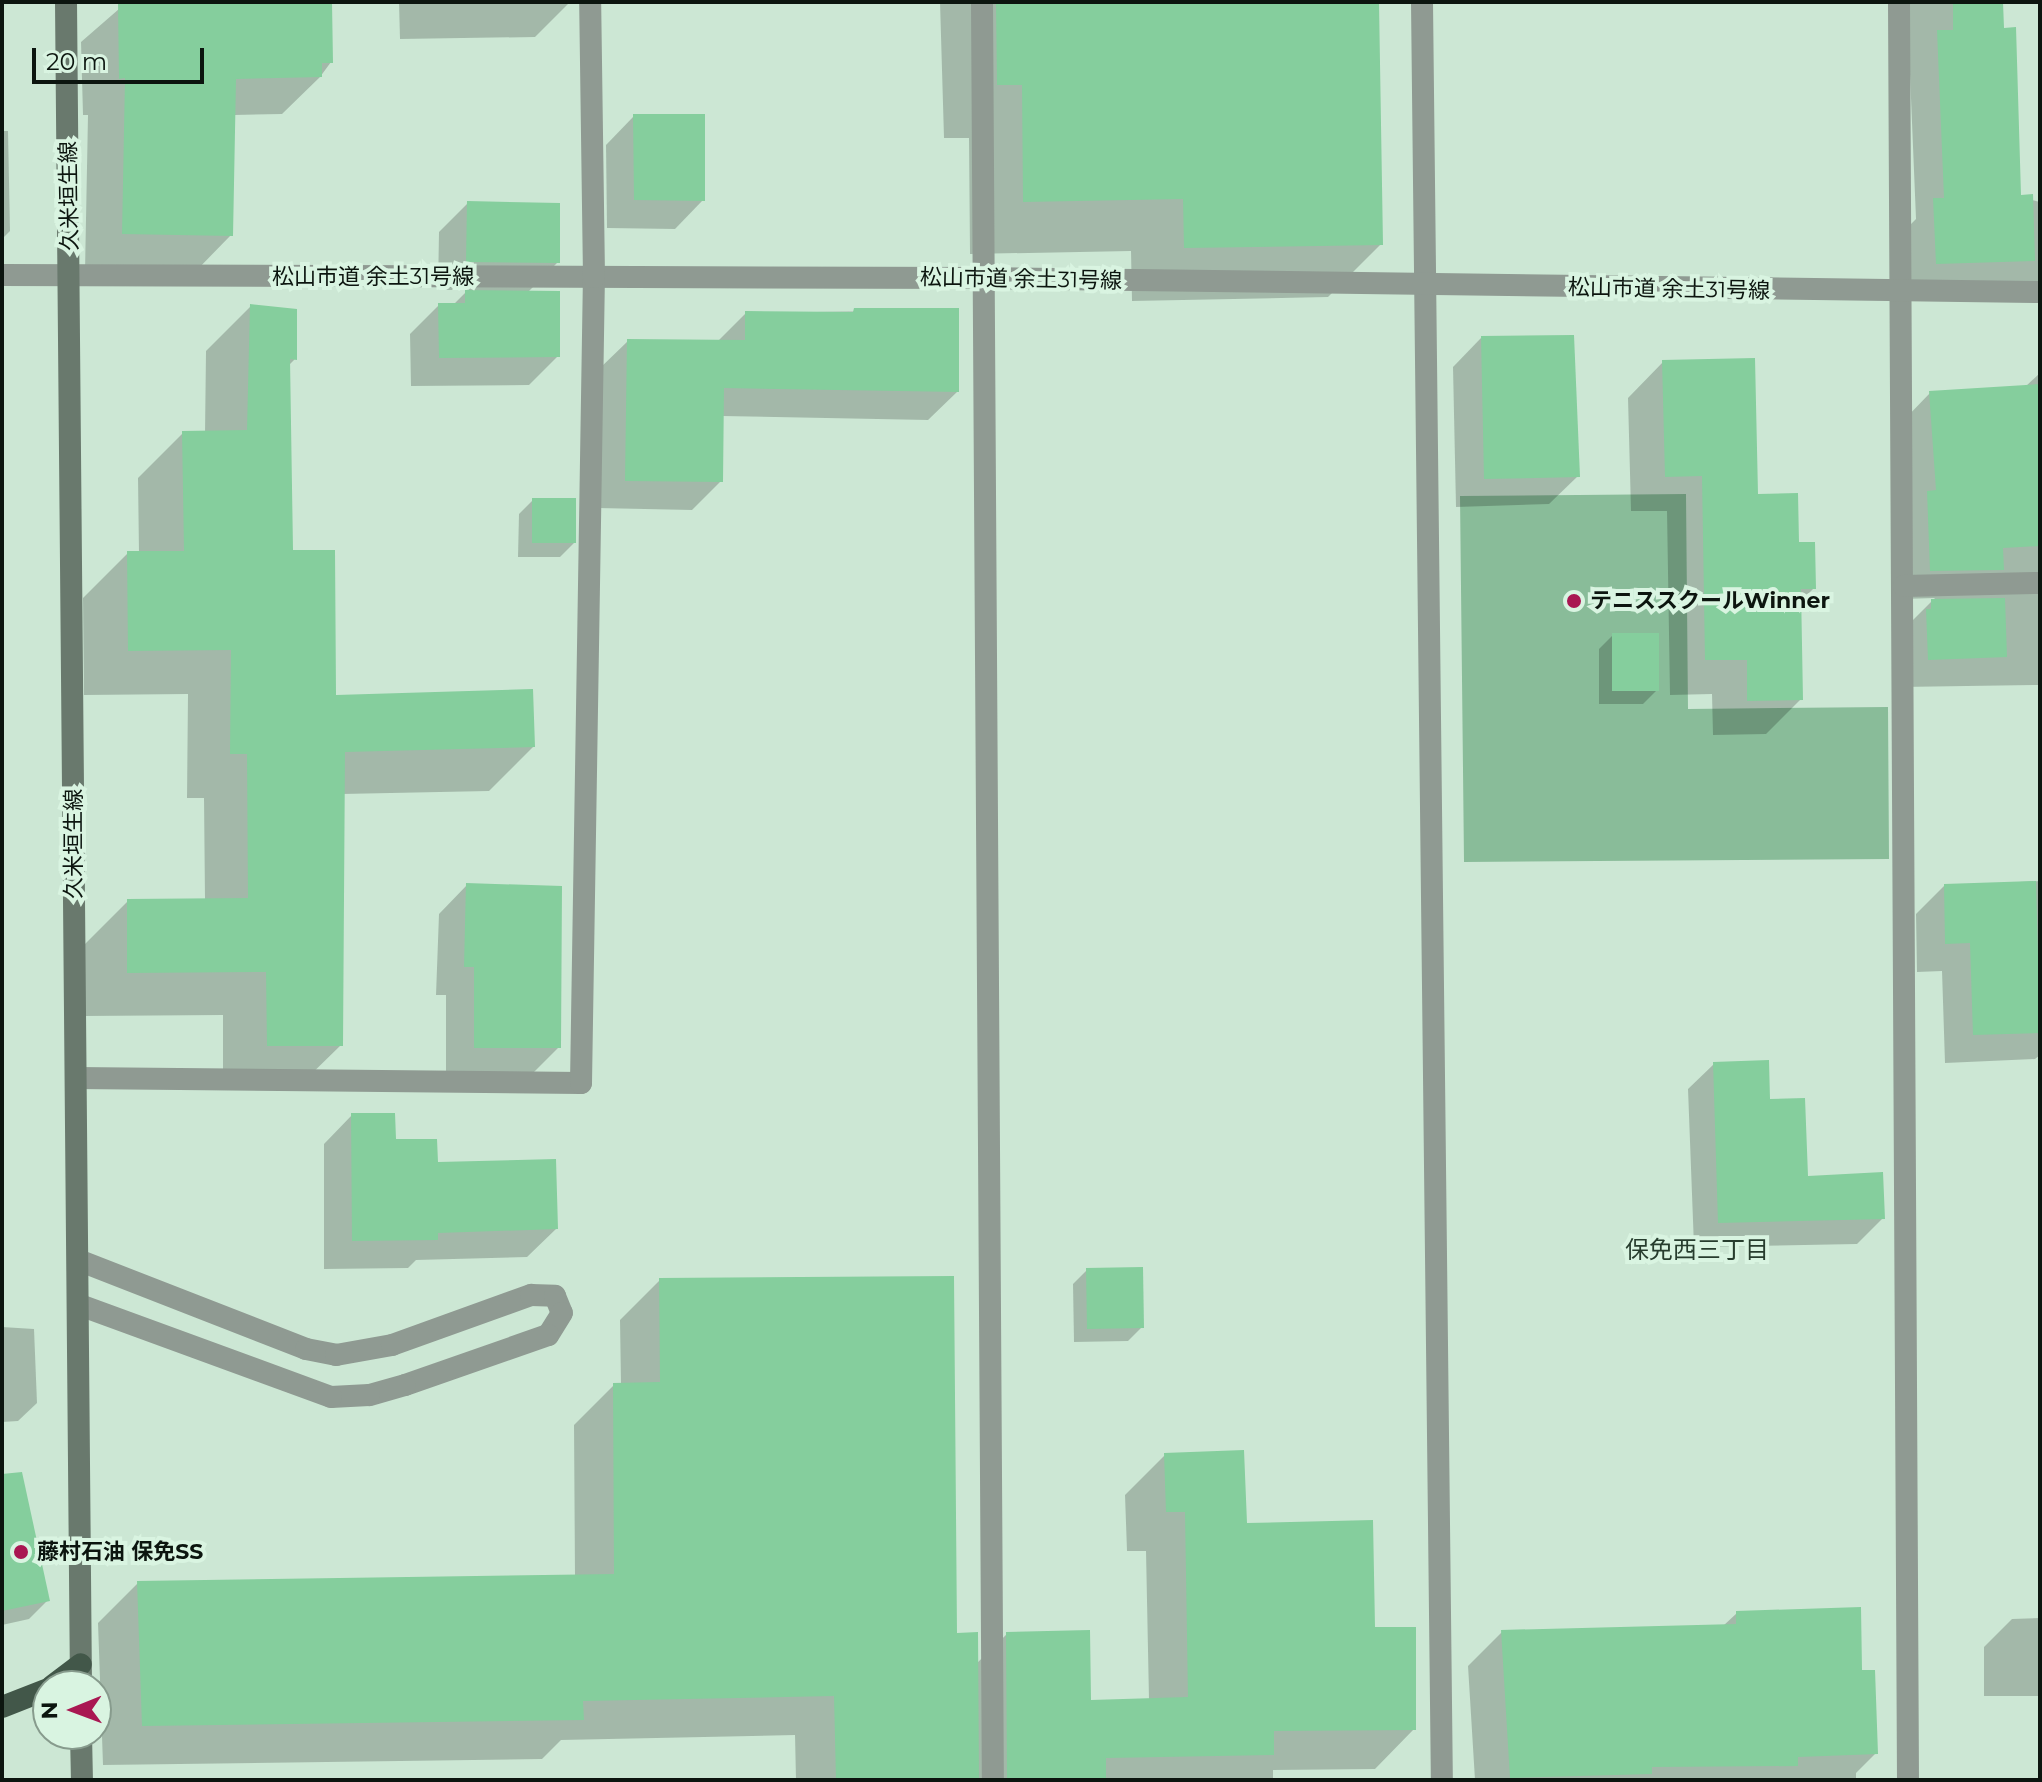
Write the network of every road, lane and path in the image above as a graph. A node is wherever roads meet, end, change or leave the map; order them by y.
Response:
1 (66, 2) edge
2 (590, 2) edge
3 (982, 2) edge
4 (1422, 2) edge
5 (1899, 2) edge
6 (2, 275) edge
7 (71, 275) junction
8 (594, 277) junction
9 (984, 278) junction
10 (1424, 285) junction
11 (1904, 292) junction
12 (2040, 292) edge
13 (2040, 583) edge
14 (1904, 586) junction
15 (76, 1078) junction
16 (78, 1260) junction
17 (79, 1305) junction
18 (81, 1670) edge
19 (32, 1694) edge
20 (2, 1707) edge
21 (81, 1750) edge
22 (82, 1780) edge
23 (993, 1780) edge
24 (1442, 1780) edge
25 (1908, 1780) edge

1 - 7 main road, 久米垣生線
2 - 8 street
3 - 9 street
4 - 10 street
5 - 11 street
6 - 7 street, 松山市道 余土31号線
7 - 8 street, 松山市道 余土31号線
7 - 15 main road, 久米垣生線
8 - 9 street, 松山市道 余土31号線
8 - 15 street
9 - 10 street, 松山市道 余土31号線
9 - 23 street
10 - 11 street, 松山市道 余土31号線
10 - 24 street
11 - 12 street, 松山市道 余土31号線
11 - 14 street
13 - 14 street
14 - 25 street
15 - 16 main road, 久米垣生線
16 - 17 main road, 久米垣生線
16 - 17 street
17 - 18 main road, 久米垣生線
19 - 20 highway
21 - 22 main road

